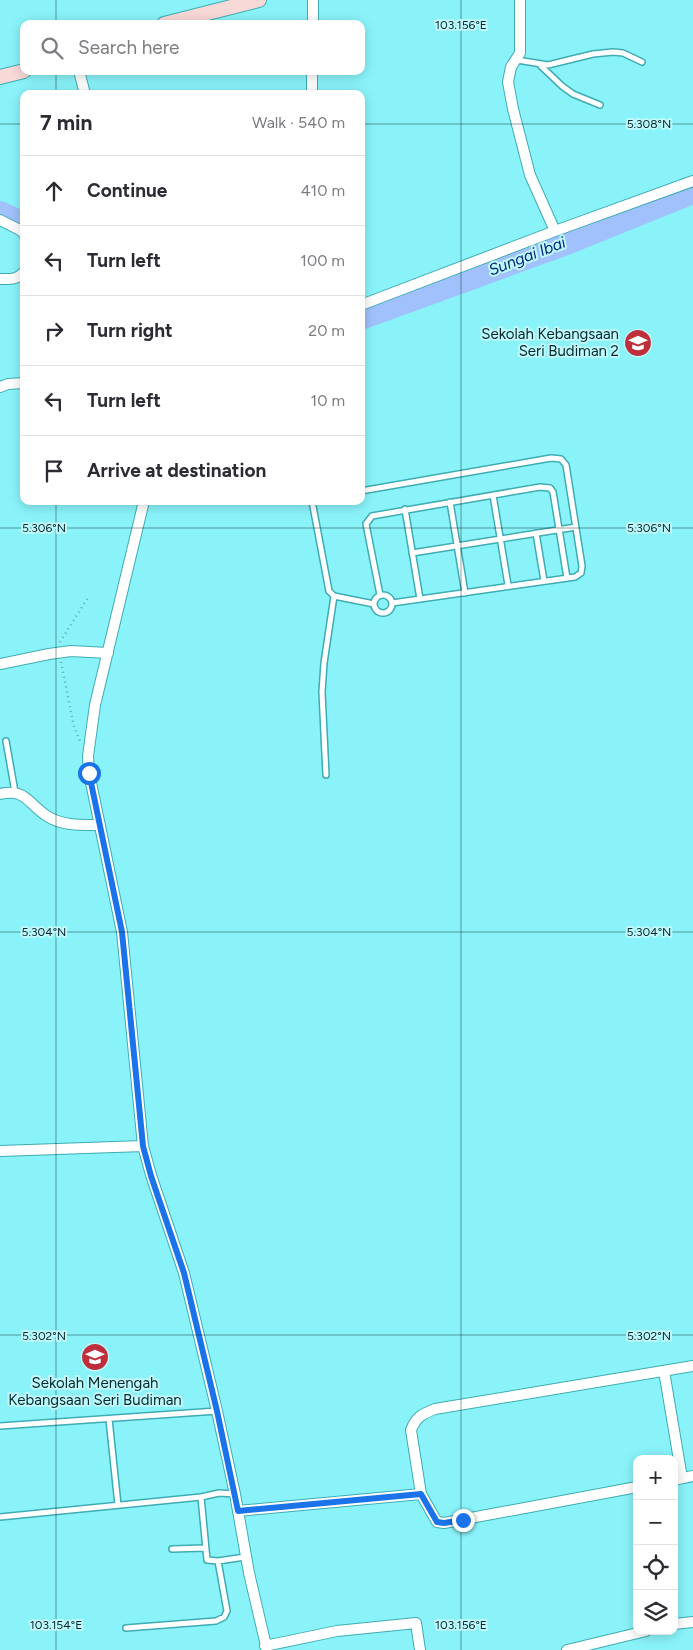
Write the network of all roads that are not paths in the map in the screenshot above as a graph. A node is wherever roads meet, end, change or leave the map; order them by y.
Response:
1 (259, 0) edge
2 (313, 0) edge
3 (520, 0) edge
4 (180, 20) edge
5 (313, 20) edge
6 (517, 60) junction
7 (642, 62) dead end
8 (541, 65) junction
9 (20, 72) edge
10 (80, 75) edge
11 (312, 75) edge
12 (0, 77) edge
13 (84, 90) edge
14 (312, 90) edge
15 (600, 105) dead end
16 (693, 181) edge
17 (0, 220) edge
18 (20, 230) edge
19 (555, 231) junction
20 (20, 278) edge
21 (0, 279) edge
22 (365, 303) edge
23 (20, 383) edge
24 (0, 387) edge
25 (365, 491) edge
26 (494, 494) junction
27 (450, 502) junction
28 (143, 505) edge
29 (313, 505) edge
30 (405, 509) junction
31 (576, 527) junction
32 (560, 529) junction
33 (536, 533) junction
34 (501, 538) junction
35 (457, 545) junction
36 (412, 553) junction
37 (567, 578) junction
38 (544, 581) junction
39 (508, 585) junction
40 (465, 593) junction
41 (334, 596) junction
42 (380, 596) junction
43 (420, 599) junction
44 (392, 603) junction
45 (374, 604) junction
46 (108, 653) junction
47 (0, 664) edge
48 (6, 741) dead end
49 (326, 775) dead end
50 (15, 792) junction
51 (0, 794) edge
52 (100, 825) junction
53 (143, 1146) junction
54 (0, 1151) edge
55 (693, 1366) edge
56 (664, 1371) junction
57 (217, 1411) junction
58 (109, 1419) junction
59 (0, 1426) edge
60 (675, 1455) edge
61 (693, 1476) edge
62 (678, 1479) edge
63 (633, 1488) edge
64 (235, 1494) junction
65 (421, 1494) junction
66 (201, 1497) junction
67 (118, 1505) junction
68 (238, 1511) junction
69 (0, 1517) edge
70 (205, 1548) junction
71 (172, 1550) dead end
72 (246, 1557) junction
73 (218, 1561) junction
74 (693, 1622) edge
75 (678, 1624) edge
76 (126, 1628) dead end
77 (633, 1634) edge
78 (266, 1648) edge
79 (420, 1650) edge
80 (568, 1650) edge

1 - 4 main road
2 - 5 street
3 - 6 street
6 - 8 lane
6 - 19 street
7 - 8 lane
8 - 15 lane
9 - 12 main road
10 - 13 street
11 - 14 street
16 - 19 street
17 - 18 street
19 - 22 street
20 - 21 street
23 - 24 street
25 - 31 lane
26 - 27 lane
26 - 32 lane
26 - 34 lane
27 - 30 lane
27 - 35 lane
28 - 46 street
29 - 41 lane
30 - 36 lane
30 - 42 lane
31 - 32 lane
31 - 37 lane
32 - 33 lane
32 - 37 lane
33 - 34 lane
33 - 38 lane
34 - 35 lane
34 - 39 lane
35 - 36 lane
35 - 40 lane
36 - 43 lane
37 - 38 lane
38 - 39 lane
39 - 40 lane
40 - 43 lane
41 - 45 lane
41 - 49 lane
42 - 44 lane
42 - 45 lane
43 - 44 lane
44 - 45 lane
46 - 47 street
46 - 52 street
48 - 50 lane
50 - 51 street
50 - 52 street
52 - 53 street
53 - 54 street
53 - 57 street
55 - 56 street
56 - 60 street
56 - 65 street
57 - 58 lane
57 - 64 street
58 - 59 lane
58 - 67 lane
61 - 62 street
63 - 65 street
64 - 66 lane
64 - 68 street
65 - 68 street
66 - 67 lane
66 - 70 lane
67 - 69 lane
68 - 72 street
70 - 71 lane
70 - 73 lane
72 - 73 lane
72 - 78 street
73 - 76 lane
74 - 75 street
77 - 80 street
78 - 79 street

